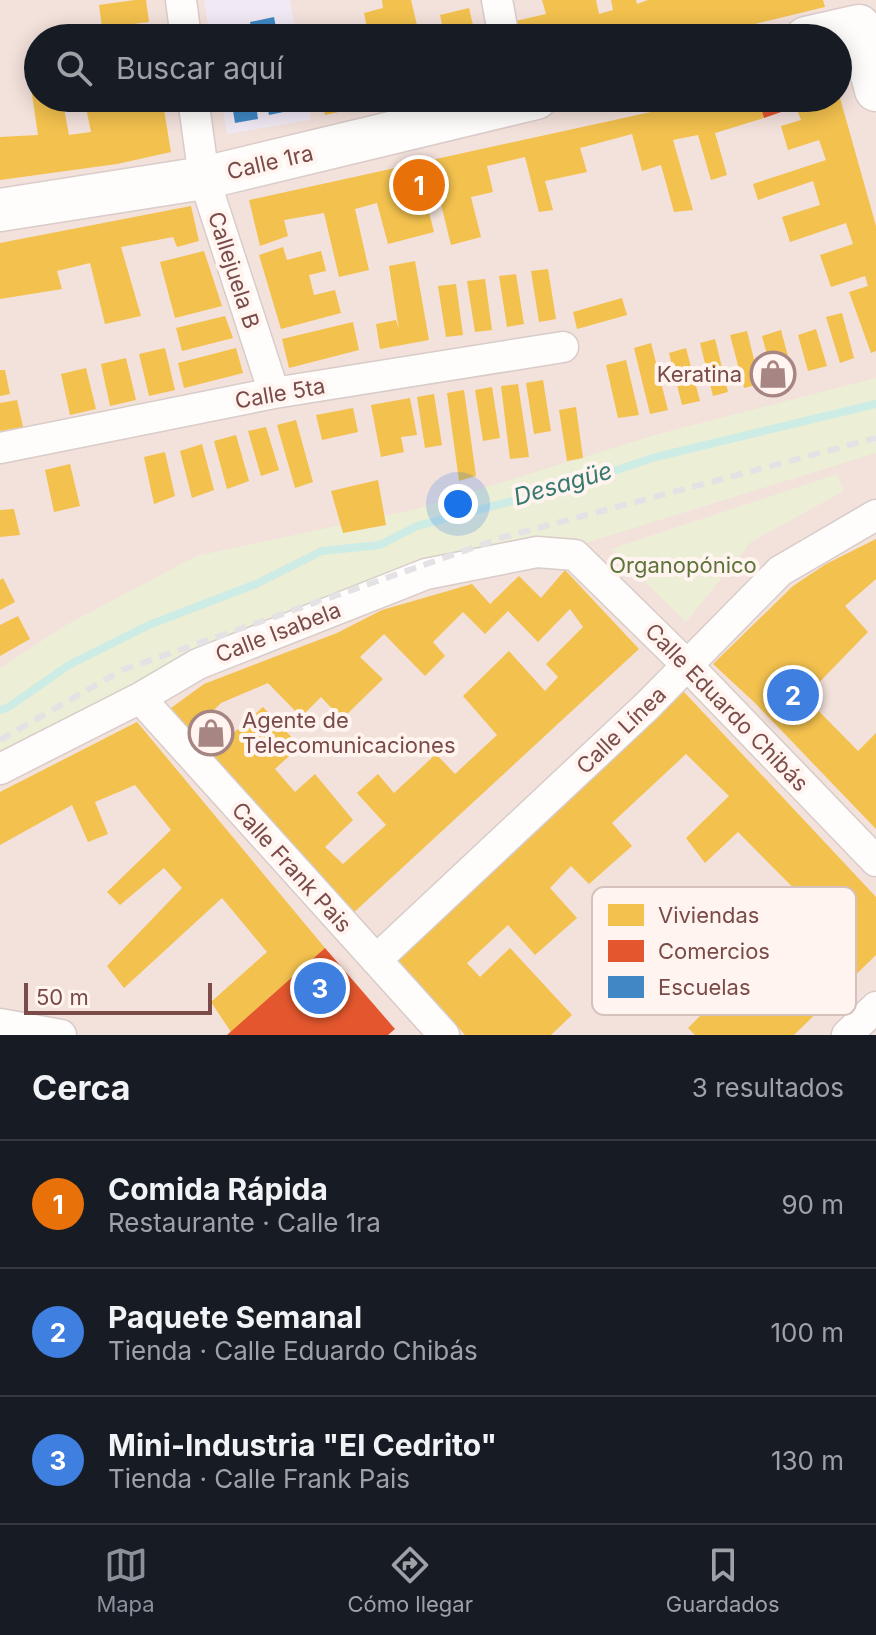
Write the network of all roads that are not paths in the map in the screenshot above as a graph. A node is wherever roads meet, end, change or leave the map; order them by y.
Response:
1 (181, 0) edge
2 (497, 0) edge
3 (863, 16) edge
4 (184, 24) edge
5 (501, 24) edge
6 (842, 24) edge
7 (876, 90) edge
8 (195, 112) edge
9 (471, 112) edge
10 (204, 178) junction
11 (0, 210) edge
12 (563, 347) dead end
13 (274, 393) junction
14 (0, 448) edge
15 (876, 515) edge
16 (575, 555) joint
17 (687, 665) junction
18 (140, 698) junction
19 (0, 769) edge
20 (876, 861) edge
21 (376, 960) junction
22 (876, 1007) edge
23 (0, 1024) edge
24 (61, 1035) edge
25 (444, 1035) edge
26 (847, 1035) edge

1 - 4 street
2 - 5 street
3 - 6 street
3 - 7 street
8 - 10 street, Callejuela B
9 - 10 street, Calle 1ra
10 - 11 street, Calle 1ra
10 - 13 street, Callejuela B
12 - 13 street, Calle 5ta
13 - 14 street, Calle 5ta
15 - 17 street, Calle Línea
16 - 17 street, Calle Eduardo Chibás
16 - 18 street, Calle Isabela
17 - 20 street, Calle Eduardo Chibás
17 - 21 street, Calle Línea
18 - 19 street, Calle Isabela
18 - 21 street, Calle Frank Pais
21 - 25 street, Calle Frank Pais
22 - 26 street
23 - 24 street

